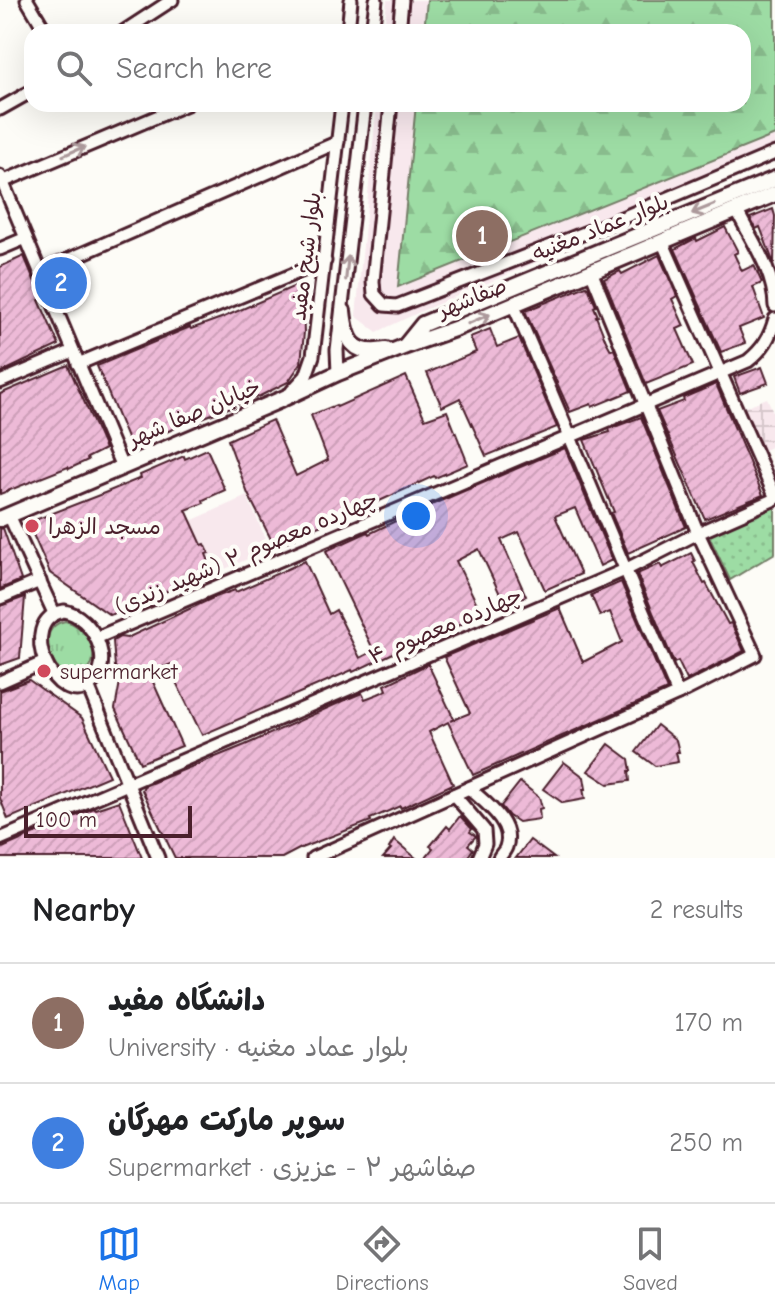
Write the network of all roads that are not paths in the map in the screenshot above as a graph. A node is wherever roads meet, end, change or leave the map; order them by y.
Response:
1 (27, 0) edge
2 (172, 0) edge
3 (351, 0) edge
4 (376, 0) edge
5 (402, 0) edge
6 (41, 24) edge
7 (135, 24) edge
8 (349, 24) edge
9 (373, 24) edge
10 (400, 24) edge
11 (24, 96) edge
12 (0, 109) edge
13 (167, 112) edge
14 (341, 112) edge
15 (364, 112) edge
16 (390, 112) edge
17 (338, 142) junction
18 (775, 153) edge
19 (1, 179) edge
20 (775, 179) edge
21 (775, 194) edge
22 (737, 211) junction
23 (26, 238) junction
24 (662, 241) junction
25 (0, 249) edge
26 (325, 261) junction
27 (591, 271) junction
28 (40, 272) junction
29 (513, 304) junction
30 (775, 306) edge
31 (343, 311) junction
32 (775, 319) edge
33 (406, 346) junction
34 (337, 350) junction
35 (73, 351) junction
36 (313, 356) junction
37 (78, 364) junction
38 (338, 373) junction
39 (721, 373) junction
40 (0, 382) edge
41 (280, 400) junction
42 (645, 404) junction
43 (571, 437) junction
44 (122, 467) junction
45 (775, 498) edge
46 (5, 517) edge
47 (698, 533) junction
48 (625, 570) junction
49 (40, 581) junction
50 (0, 598) edge
51 (54, 613) junction
52 (96, 638) junction
53 (45, 662) junction
54 (0, 682) edge
55 (88, 686) junction
56 (678, 694) junction
57 (128, 784) junction
58 (469, 788) junction
59 (454, 795) junction
60 (0, 839) edge
61 (158, 858) edge
62 (313, 858) edge
63 (479, 858) edge
64 (499, 858) edge

1 - 6 street
2 - 7 street
3 - 8 street
4 - 9 street
5 - 10 street
11 - 12 street
19 -> 13 street
14 - 17 street, بلوار شیخ مفید
31 -> 15 street, بلوار شیخ مفید
16 - 18 street
17 - 26 street, بلوار شیخ مفید
17 - 28 street
19 - 23 street
20 -> 33 main road, بلوار عماد مغنیه
21 - 22 main road, صفاشهر
22 - 24 main road, صفاشهر
22 - 30 street
23 - 25 street
23 - 28 street
24 - 27 main road, صفاشهر
24 - 39 street
26 - 36 street, بلوار شیخ مفید
26 - 37 street
27 - 29 main road, صفاشهر
27 - 42 street
28 - 35 street
33 -> 29 main road, صفاشهر
29 - 43 street
31 - 33 main road
31 - 34 street, بلوار شیخ مفید
32 - 39 street, چهارده معصوم ۲ (شهید زندی)
33 - 38 main road, خیابان صفا شهر
34 - 36 street
34 - 38 street, بلوار شیخ مفید
35 - 37 street
35 - 40 street
36 - 41 street, بلوار شیخ مفید
37 - 44 street
38 - 41 main road, خیابان صفا شهر
39 - 42 street, چهارده معصوم ۲ (شهید زندی)
39 - 45 street
41 - 44 main road, خیابان صفا شهر
42 - 43 street, چهارده معصوم ۲ (شهید زندی)
42 - 47 street
43 - 48 street
43 - 52 street, چهارده معصوم ۲ (شهید زندی)
44 - 46 main road, خیابان صفا شهر
45 - 47 street, چهارده معصوم ۴
46 - 49 street
47 - 48 street, چهارده معصوم ۴
47 - 56 street
48 - 56 street
48 - 57 street, چهارده معصوم ۴
49 - 50 street
49 - 51 street
51 - 52 street
51 - 53 street
52 - 55 street
53 - 54 street
53 - 55 street
55 - 57 street
56 - 58 street
57 - 60 street, چهارده معصوم ۴
57 - 61 street
58 - 59 street
58 - 64 street
59 - 62 street
59 - 63 street

